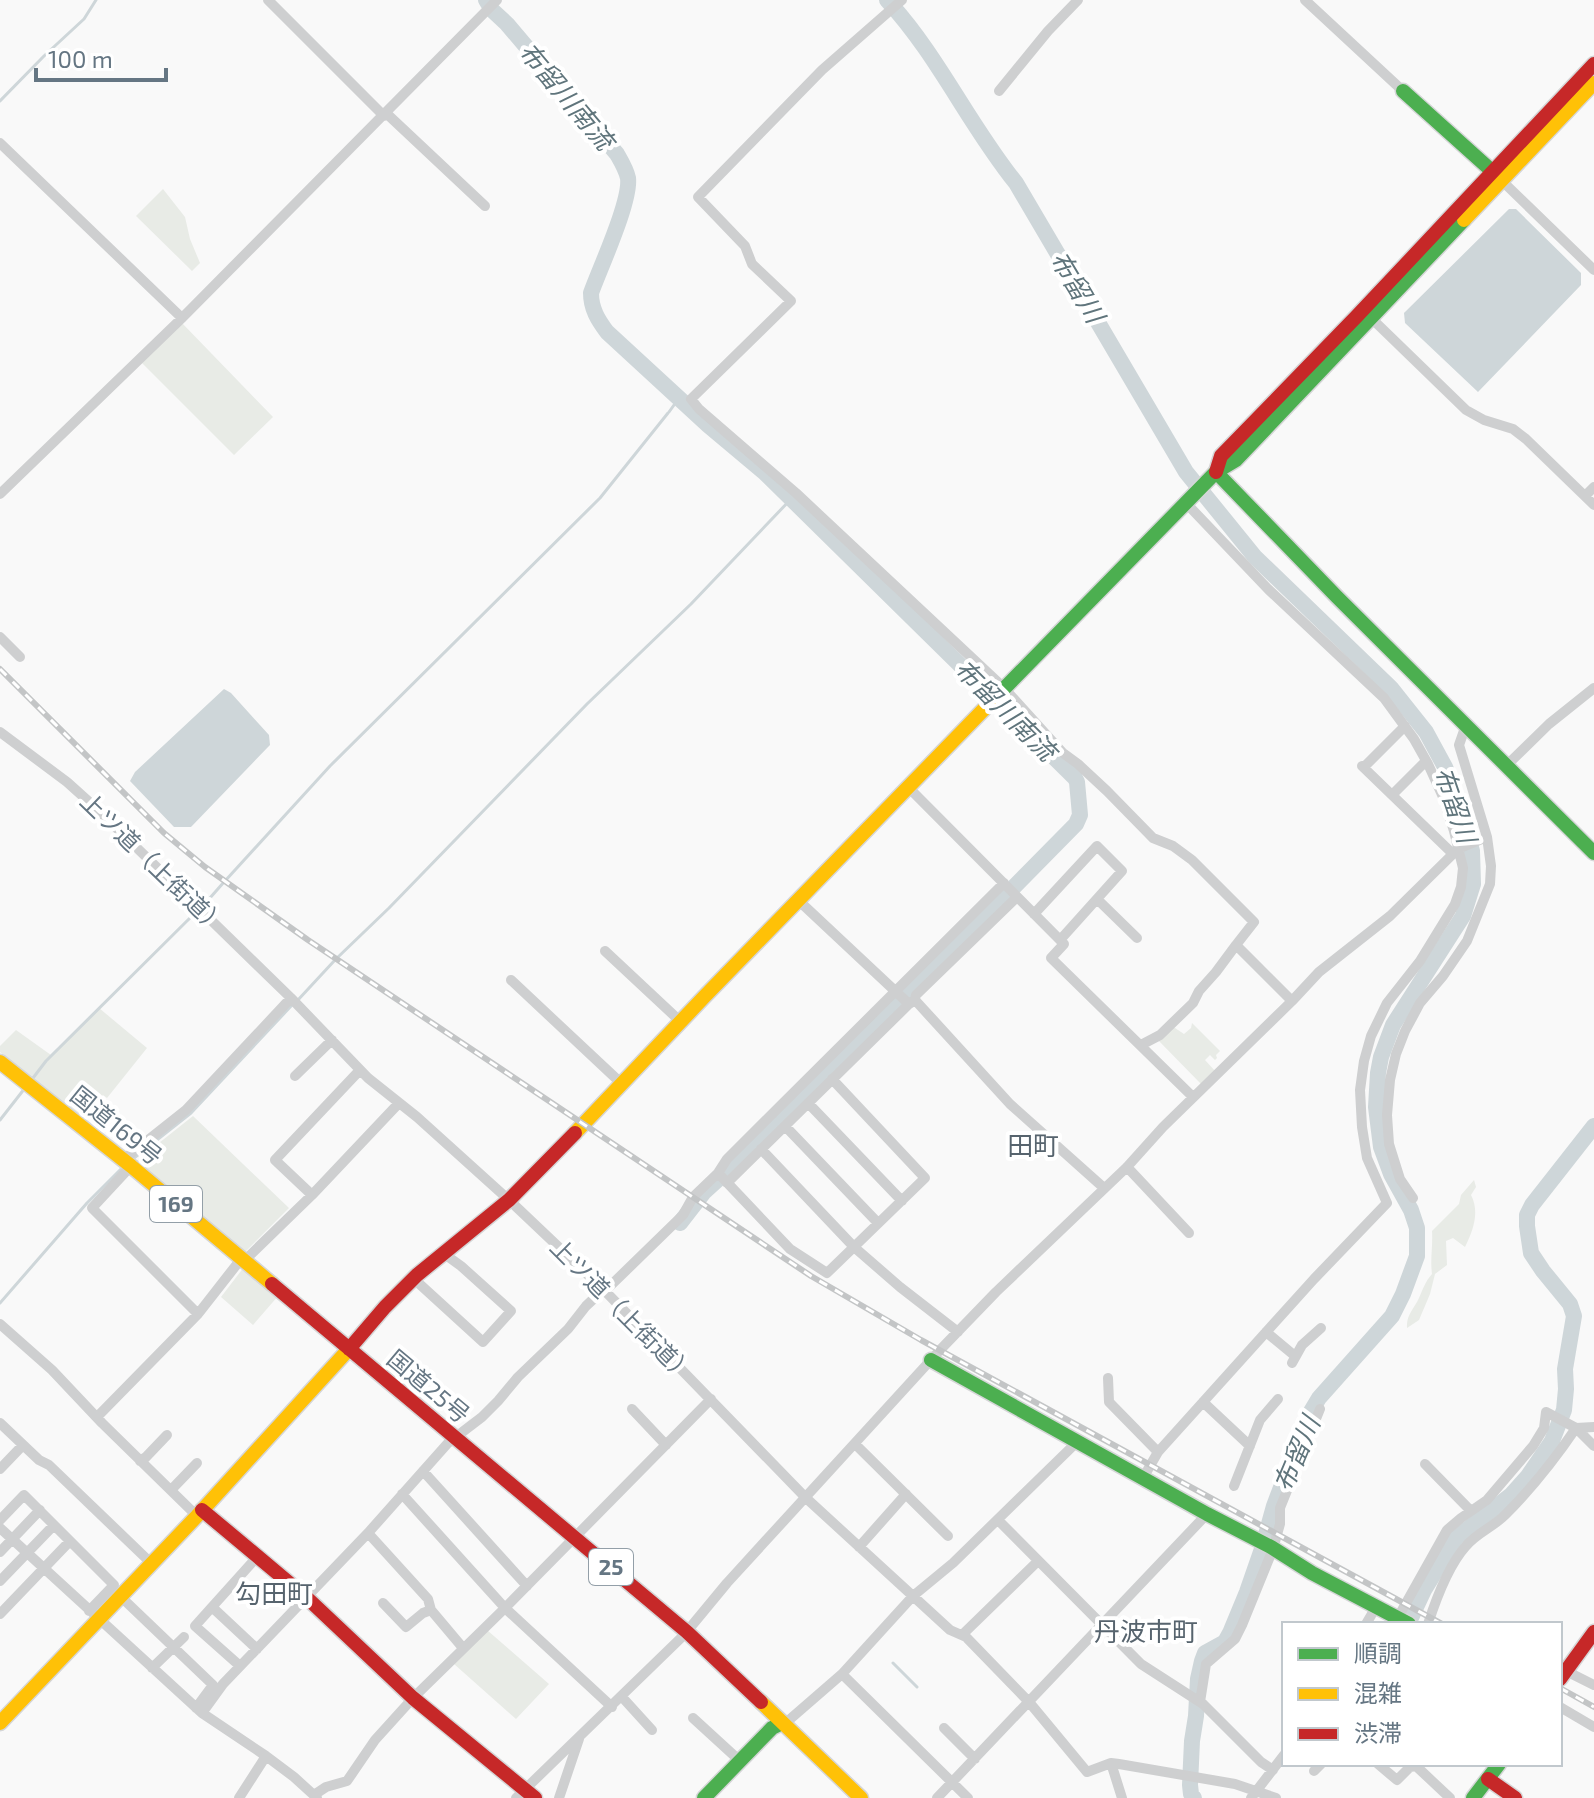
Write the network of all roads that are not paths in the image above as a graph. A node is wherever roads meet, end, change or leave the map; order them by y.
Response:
1 (268, 0) edge
2 (497, 0) edge
3 (902, 0) edge
4 (1078, 0) edge
5 (1305, 0) edge
6 (1593, 66) edge
7 (1594, 83) edge
8 (999, 91) dead end
9 (1403, 91) joint
10 (385, 114) junction
11 (0, 143) edge
12 (1498, 176) junction
13 (485, 206) dead end
14 (1594, 270) edge
15 (1366, 314) junction
16 (182, 318) junction
17 (1214, 474) junction
18 (1594, 487) edge
19 (0, 494) edge
20 (1585, 496) junction
21 (1189, 501) junction
22 (1594, 505) edge
23 (0, 637) edge
24 (20, 657) dead end
25 (1594, 688) edge
26 (1003, 690) junction
27 (1466, 725) junction
28 (1405, 726) junction
29 (0, 732) edge
30 (1426, 761) junction
31 (1507, 765) junction
32 (909, 788) junction
33 (1392, 795) junction
34 (1485, 838) junction
35 (1457, 850) junction
36 (1594, 853) edge
37 (1004, 883) junction
38 (1017, 897) junction
39 (1097, 899) junction
40 (798, 900) junction
41 (1034, 914) junction
42 (1137, 938) dead end
43 (1060, 940) junction
44 (1236, 945) junction
45 (605, 951) dead end
46 (511, 980) dead end
47 (896, 991) junction
48 (291, 998) junction
49 (1292, 1001) junction
50 (912, 1002) junction
51 (681, 1022) junction
52 (332, 1040) junction
53 (1141, 1045) junction
54 (0, 1062) edge
55 (360, 1070) junction
56 (295, 1076) dead end
57 (832, 1079) junction
58 (622, 1084) junction
59 (1193, 1097) junction
60 (399, 1103) junction
61 (808, 1103) junction
62 (785, 1126) junction
63 (761, 1149) junction
64 (127, 1163) junction
65 (1127, 1167) junction
66 (718, 1173) junction
67 (727, 1183) junction
68 (1104, 1188) junction
69 (312, 1195) junction
70 (1413, 1198) dead end
71 (509, 1200) junction
72 (902, 1201) junction
73 (878, 1223) junction
74 (1189, 1233) dead end
75 (854, 1247) junction
76 (443, 1253) junction
77 (243, 1260) junction
78 (414, 1279) junction
79 (604, 1290) junction
80 (198, 1314) junction
81 (0, 1324) edge
82 (1321, 1328) dead end
83 (958, 1332) junction
84 (1266, 1332) junction
85 (349, 1349) junction
86 (931, 1360) junction
87 (1108, 1378) dead end
88 (711, 1399) junction
89 (1278, 1399) dead end
90 (1203, 1402) junction
91 (632, 1409) dead end
92 (1320, 1409) dead end
93 (97, 1417) junction
94 (0, 1423) edge
95 (1573, 1427) junction
96 (1594, 1427) edge
97 (167, 1435) dead end
98 (455, 1438) junction
99 (1078, 1441) junction
100 (855, 1444) junction
101 (23, 1445) junction
102 (666, 1445) junction
103 (1250, 1446) junction
104 (1594, 1446) edge
105 (1158, 1452) junction
106 (140, 1461) junction
107 (197, 1463) dead end
108 (1425, 1464) dead end
109 (0, 1469) edge
110 (423, 1471) junction
111 (1143, 1478) junction
112 (1234, 1486) dead end
113 (171, 1490) junction
114 (402, 1494) junction
115 (906, 1494) junction
116 (806, 1498) junction
117 (40, 1510) junction
118 (1471, 1511) junction
119 (199, 1513) junction
120 (1207, 1514) junction
121 (0, 1520) edge
122 (998, 1520) junction
123 (54, 1525) junction
124 (0, 1528) edge
125 (368, 1533) junction
126 (948, 1536) dead end
127 (576, 1537) junction
128 (12, 1540) junction
129 (70, 1541) junction
130 (859, 1547) junction
131 (1272, 1548) junction
132 (0, 1552) edge
133 (26, 1553) junction
134 (257, 1557) junction
135 (1038, 1561) junction
136 (151, 1563) junction
137 (42, 1568) junction
138 (0, 1581) edge
139 (527, 1586) junction
140 (120, 1596) junction
141 (913, 1596) junction
142 (306, 1597) junction
143 (383, 1603) dead end
144 (212, 1607) junction
145 (1376, 1607) junction
146 (2, 1608) edge
147 (505, 1608) junction
148 (431, 1610) junction
149 (94, 1615) junction
150 (1400, 1621) edge
151 (1367, 1622) edge
152 (1429, 1622) edge
153 (1100, 1625) junction
154 (687, 1632) junction
155 (1594, 1632) edge
156 (962, 1635) junction
157 (184, 1637) dead end
158 (173, 1647) junction
159 (463, 1648) junction
160 (257, 1649) junction
161 (240, 1666) junction
162 (152, 1668) junction
163 (842, 1674) junction
164 (1563, 1675) edge
165 (1594, 1685) edge
166 (622, 1697) junction
167 (413, 1698) junction
168 (1197, 1700) junction
169 (1029, 1702) junction
170 (612, 1707) junction
171 (1562, 1708) edge
172 (199, 1710) junction
173 (2, 1716) edge
174 (693, 1718) dead end
175 (782, 1723) junction
176 (1594, 1727) edge
177 (944, 1728) dead end
178 (652, 1730) dead end
179 (580, 1737) junction
180 (266, 1756) junction
181 (1282, 1758) edge
182 (975, 1759) junction
183 (740, 1761) junction
184 (1111, 1763) junction
185 (1380, 1766) edge
186 (1416, 1766) edge
187 (1416, 1766) edge
188 (1498, 1766) edge
189 (1273, 1770) junction
190 (1488, 1779) junction
191 (953, 1783) junction
192 (525, 1795) edge
193 (1262, 1795) edge
194 (315, 1797) edge
195 (239, 1798) edge
196 (559, 1798) edge
197 (704, 1798) edge
198 (861, 1798) edge
199 (937, 1798) edge
200 (968, 1798) edge
201 (1122, 1798) edge
202 (1450, 1798) edge
203 (1473, 1798) edge
204 (1515, 1798) edge

1 - 10 street
2 - 10 street
3 - 26 street
4 - 8 street
5 - 9 street
6 - 12 main road
7 - 12 main road
9 - 12 main road
10 - 13 street
10 - 16 street
11 - 16 street
12 - 14 street
12 - 15 main road
15 - 17 main road
15 - 20 street
16 - 19 street
17 - 21 main road
17 - 27 main road
18 - 20 street
20 - 22 street
21 - 26 main road
21 - 28 street
23 - 24 street
25 - 31 street
26 - 32 main road
26 - 44 street
27 - 31 main road
27 - 34 street
28 - 30 street
28 - 33 street
29 - 48 street, 上ツ道（上街道）
30 - 33 street
30 - 35 street
31 - 36 main road
32 - 37 street
32 - 40 main road
33 - 35 street
34 - 35 street
34 - 70 street
35 - 49 street
35 - 84 street
37 - 38 street
37 - 47 street
38 - 41 street
38 - 50 street
39 - 41 street
39 - 42 street
39 - 43 street
40 - 47 street
40 - 51 main road
41 - 43 street
43 - 53 street
44 - 49 street
44 - 53 street
45 - 51 street
46 - 58 street
47 - 50 street
47 - 66 street
48 - 52 street, 上ツ道（上街道）
48 - 64 street
49 - 59 street
50 - 57 street
50 - 68 street
51 - 58 main road
52 - 55 street, 上ツ道（上街道）
52 - 56 street
53 - 59 street
54 - 64 main road, 国道169号 / 169
55 - 60 street, 上ツ道（上街道）
55 - 69 street
57 - 61 street
57 - 72 street
58 - 71 main road
59 - 65 street
60 - 69 street
60 - 71 street, 上ツ道（上街道）
61 - 62 street
61 - 72 street
62 - 63 street
62 - 73 street
63 - 67 street
63 - 75 street
64 - 77 main road, 国道169号 / 169
64 - 80 street
65 - 68 street
65 - 74 street
66 - 67 street
66 - 79 street
67 - 75 street
68 - 83 street
69 - 77 street
71 - 76 main road
71 - 79 street, 上ツ道（上街道）
72 - 73 street
73 - 75 street
75 - 83 street
76 - 78 main road
76 - 78 street
77 - 80 street
77 - 85 main road, 国道169号 / 169
78 - 85 main road
79 - 88 street, 上ツ道（上街道）
79 - 98 street
80 - 93 street
81 - 93 street
82 - 84 street
83 - 86 street
84 - 90 street
85 - 98 main road, 国道25号 / 25
85 - 119 main road
86 - 99 main road
86 - 100 street
87 - 105 street
88 - 102 street
88 - 116 street, 上ツ道（上街道）
89 - 103 street
90 - 103 street
90 - 105 street
91 - 102 street
92 - 131 street
93 - 106 street
94 - 101 street
95 - 96 street
95 - 104 street
95 - 118 street
95 - 152 street
97 - 106 street
98 - 110 street
98 - 127 main road, 国道25号 / 25
99 - 111 main road
99 - 122 street
100 - 115 street
100 - 116 street
101 - 109 street
101 - 136 street
102 - 127 street
103 - 112 street
105 - 111 street
106 - 113 street
107 - 113 street
108 - 118 street
110 - 114 street
110 - 139 street
111 - 120 main road
113 - 119 street
114 - 125 street
114 - 147 street
115 - 126 street
115 - 130 street
116 - 130 street, 上ツ道（上街道）
116 - 154 street
117 - 121 street
117 - 123 street
117 - 128 street
118 - 150 street
119 - 134 main road
119 - 136 main road
120 - 131 main road
120 - 153 street
122 - 135 street
122 - 141 street
123 - 129 street
123 - 133 street
124 - 128 street
125 - 142 street
125 - 148 street
127 - 139 street
127 - 154 main road, 国道25号 / 25
128 - 132 street
128 - 133 street
129 - 137 street
129 - 149 street
130 - 141 street, 上ツ道（上街道）
131 - 145 main road
131 - 168 street
133 - 137 street
133 - 138 street
134 - 142 main road
134 - 144 street
135 - 153 street
135 - 156 street
136 - 140 main road
137 - 146 street
137 - 149 street
139 - 147 street
140 - 149 main road
140 - 158 street
141 - 156 street, 上ツ道（上街道）
141 - 163 street
142 - 160 street
142 - 167 main road
143 - 148 street
144 - 160 street
144 - 161 street
145 - 150 main road
145 - 151 street
147 - 159 street
147 - 170 street
148 - 159 street
149 - 162 street
149 - 173 main road
153 - 168 street
153 - 169 street
154 - 166 street
154 - 175 main road, 国道25号 / 25
155 - 164 main road
156 - 169 street, 上ツ道（上街道）
157 - 158 street
158 - 162 street
158 - 172 street
159 - 167 street
160 - 161 street
161 - 172 street
162 - 172 street
163 - 175 street
163 - 191 street
164 - 165 street
166 - 170 street
166 - 178 street
167 - 192 main road
167 - 194 street
168 - 189 street
169 - 182 street
169 - 184 street, 上ツ道（上街道）
170 - 179 street
171 - 176 street
172 - 180 street
174 - 183 street
175 - 183 main road
175 - 198 main road, 国道25号 / 25
177 - 182 street
179 - 192 street
179 - 196 street
180 - 194 street
180 - 195 street
181 - 189 street
182 - 191 street
183 - 197 main road
184 - 193 street, 上ツ道（上街道）
184 - 201 street
185 - 186 street
187 - 202 street
188 - 190 main road
189 - 193 street
190 - 203 main road
190 - 204 main road
191 - 199 street
191 - 200 street

